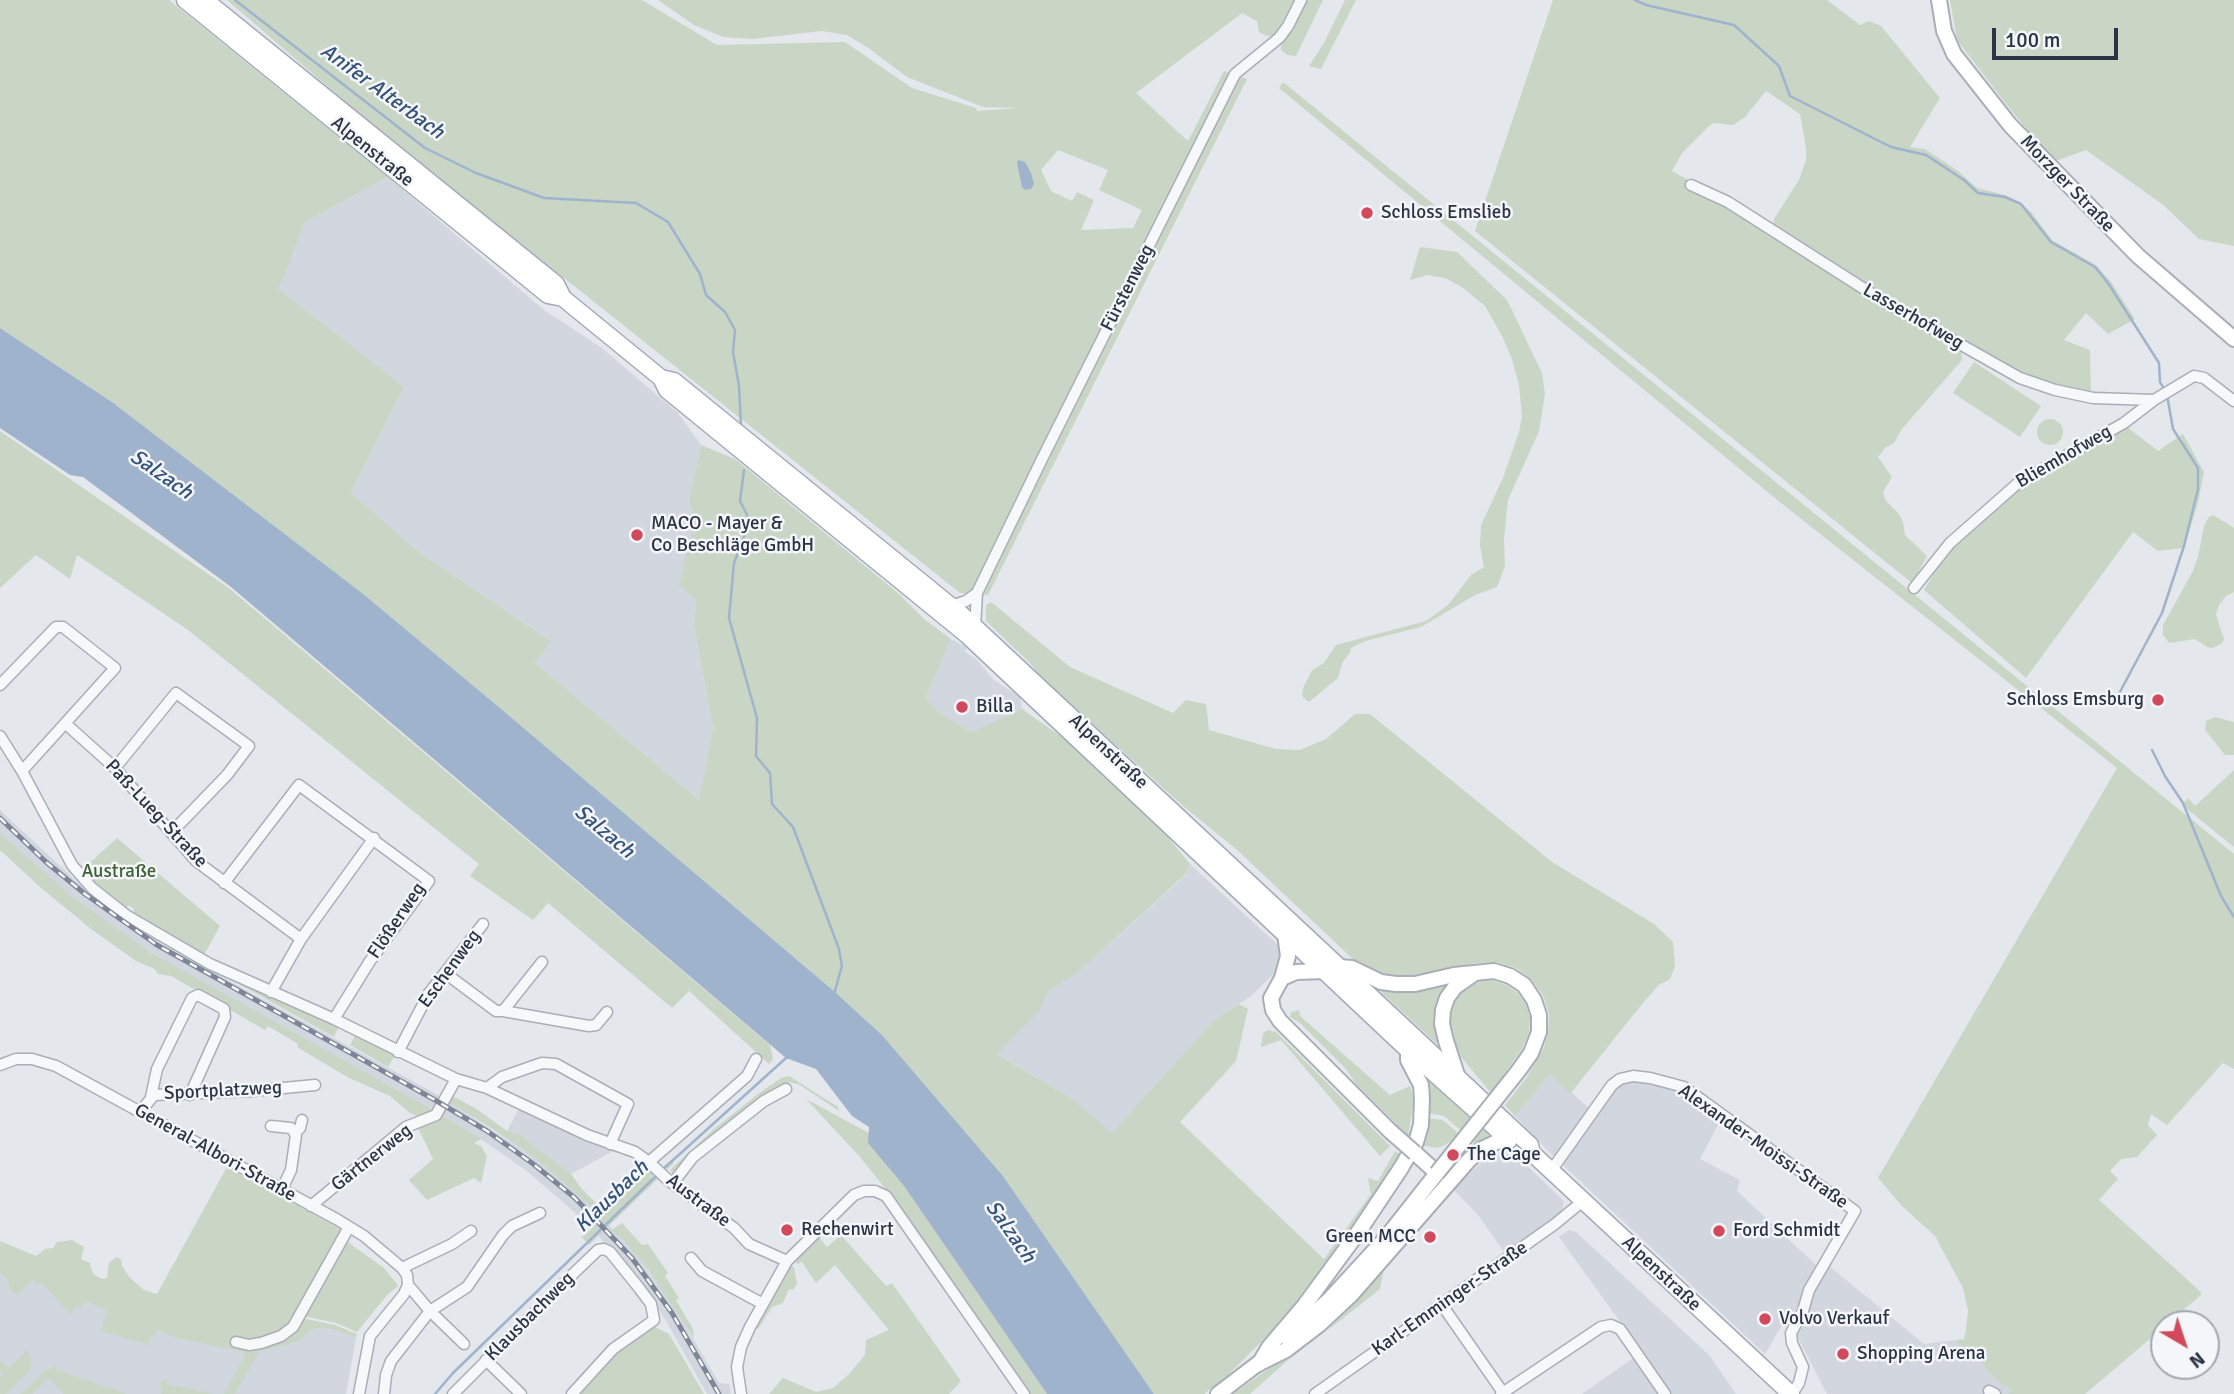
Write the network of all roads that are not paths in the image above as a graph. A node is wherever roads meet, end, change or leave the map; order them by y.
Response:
1 (185, 0) edge
2 (205, 0) edge
3 (1301, 0) edge
4 (1939, 0) edge
5 (1691, 185) dead end
6 (563, 298) junction
7 (2234, 339) edge
8 (661, 378) junction
9 (2162, 396) junction
10 (2234, 401) edge
11 (1914, 588) dead end
12 (978, 593) junction
13 (951, 606) junction
14 (975, 627) junction
15 (0, 685) edge
16 (66, 724) junction
17 (0, 736) edge
18 (114, 768) junction
19 (22, 771) junction
20 (171, 833) junction
21 (374, 838) junction
22 (224, 883) junction
23 (484, 924) dead end
24 (1285, 934) junction
25 (301, 939) junction
26 (542, 962) dead end
27 (1332, 969) junction
28 (1477, 972) junction
29 (445, 973) junction
30 (1282, 978) junction
31 (271, 992) junction
32 (503, 1011) junction
33 (607, 1012) dead end
34 (334, 1019) junction
35 (1408, 1050) junction
36 (398, 1052) junction
37 (756, 1059) dead end
38 (0, 1065) edge
39 (1458, 1078) junction
40 (456, 1079) junction
41 (315, 1085) dead end
42 (487, 1088) junction
43 (786, 1088) dead end
44 (190, 1095) junction
45 (151, 1097) junction
46 (140, 1112) junction
47 (302, 1120) dead end
48 (271, 1126) dead end
49 (295, 1132) junction
50 (1507, 1137) junction
51 (610, 1144) junction
52 (1532, 1153) junction
53 (651, 1163) junction
54 (1551, 1171) junction
55 (1437, 1173) junction
56 (671, 1182) junction
57 (282, 1189) junction
58 (1583, 1201) junction
59 (311, 1206) junction
60 (540, 1213) dead end
61 (349, 1227) junction
62 (471, 1231) dead end
63 (691, 1258) dead end
64 (787, 1261) junction
65 (402, 1268) junction
66 (408, 1285) junction
67 (763, 1304) junction
68 (1442, 1305) junction
69 (430, 1311) junction
70 (236, 1342) dead end
71 (464, 1344) dead end
72 (486, 1360) junction
73 (1259, 1364) junction
74 (359, 1394) edge
75 (384, 1394) edge
76 (453, 1394) edge
77 (521, 1394) edge
78 (572, 1394) edge
79 (741, 1394) edge
80 (1024, 1394) edge
81 (1218, 1394) edge
82 (1315, 1394) edge
83 (1503, 1394) edge
84 (1665, 1394) edge
85 (1792, 1394) edge

1 - 6 main road, Alpenstraße
2 - 6 main road, Alpenstraße
3 - 12 street, Fürstenweg
4 - 7 main road, Morzger Straße
5 - 9 street, Lasserhofweg
6 - 8 main road, Alpenstraße
8 - 13 main road, Alpenstraße
8 - 24 main road, Alpenstraße
9 - 10 street, Bliemhofweg
9 - 11 street, Bliemhofweg
12 - 13 street
12 - 14 street, Fürstenweg
13 - 14 main road, Alpenstraße
14 - 27 main road, Alpenstraße
15 - 16 street
16 - 18 street, Paß-Lueg-Straße
16 - 19 street
17 - 19 street, Austraße
18 - 20 street, Paß-Lueg-Straße
18 - 20 street
19 - 31 street, Austraße
20 - 22 street, Paß-Lueg-Straße
21 - 22 street
21 - 25 street
21 - 34 street, Flößerweg
22 - 25 street, Paß-Lueg-Straße
23 - 29 street, Eschenweg
24 - 27 main road, Alpenstraße
24 - 30 main road
25 - 31 street
26 - 32 street
27 - 28 main road
27 - 30 main road
27 - 35 main road, Alpenstraße
27 - 39 main road, Alpenstraße
28 - 39 main road
28 - 55 main road, bridge
29 - 32 street
29 - 36 street, Eschenweg
30 - 55 main road, bridge
31 - 34 street, Austraße
32 - 33 street
34 - 36 street, Austraße
35 - 50 main road, Alpenstraße
35 - 73 main road
36 - 40 street, Austraße
37 - 53 street
38 - 46 street, General-Albori-Straße
39 - 52 main road, Alpenstraße
40 - 42 street, Austraße
40 - 59 street, Gärtnerweg
41 - 44 street, Sportplatzweg
42 - 51 street, Austraße
42 - 51 street
43 - 56 street
44 - 45 street, Sportplatzweg
44 - 45 street
45 - 46 street, Sportplatzweg
46 - 57 street, General-Albori-Straße
47 - 49 street, Sportplatzweg
48 - 49 street, Sportplatzweg
49 - 57 street, Sportplatzweg
50 - 52 main road, Alpenstraße
50 - 73 main road
51 - 53 street, Austraße
52 - 54 main road, Alpenstraße
53 - 56 street, Austraße
54 - 58 main road, Alpenstraße
54 - 85 street, Alexander-Moissi-Straße
55 - 73 main road
56 - 64 street, Austraße
57 - 59 street, General-Albori-Straße
58 - 68 street, Karl-Emminger-Straße
58 - 85 main road, Alpenstraße
59 - 61 street, General-Albori-Straße
60 - 69 street
61 - 65 street, General-Albori-Straße
61 - 70 street
62 - 65 street
63 - 67 street
64 - 67 street
64 - 80 street
65 - 66 street
66 - 69 street
66 - 74 street
67 - 79 street
68 - 82 street, Karl-Emminger-Straße
68 - 83 street
69 - 71 street
69 - 75 street
72 - 76 street, Klausbachweg
72 - 77 street
72 - 78 street, Klausbachweg
73 - 81 main road
83 - 84 street

